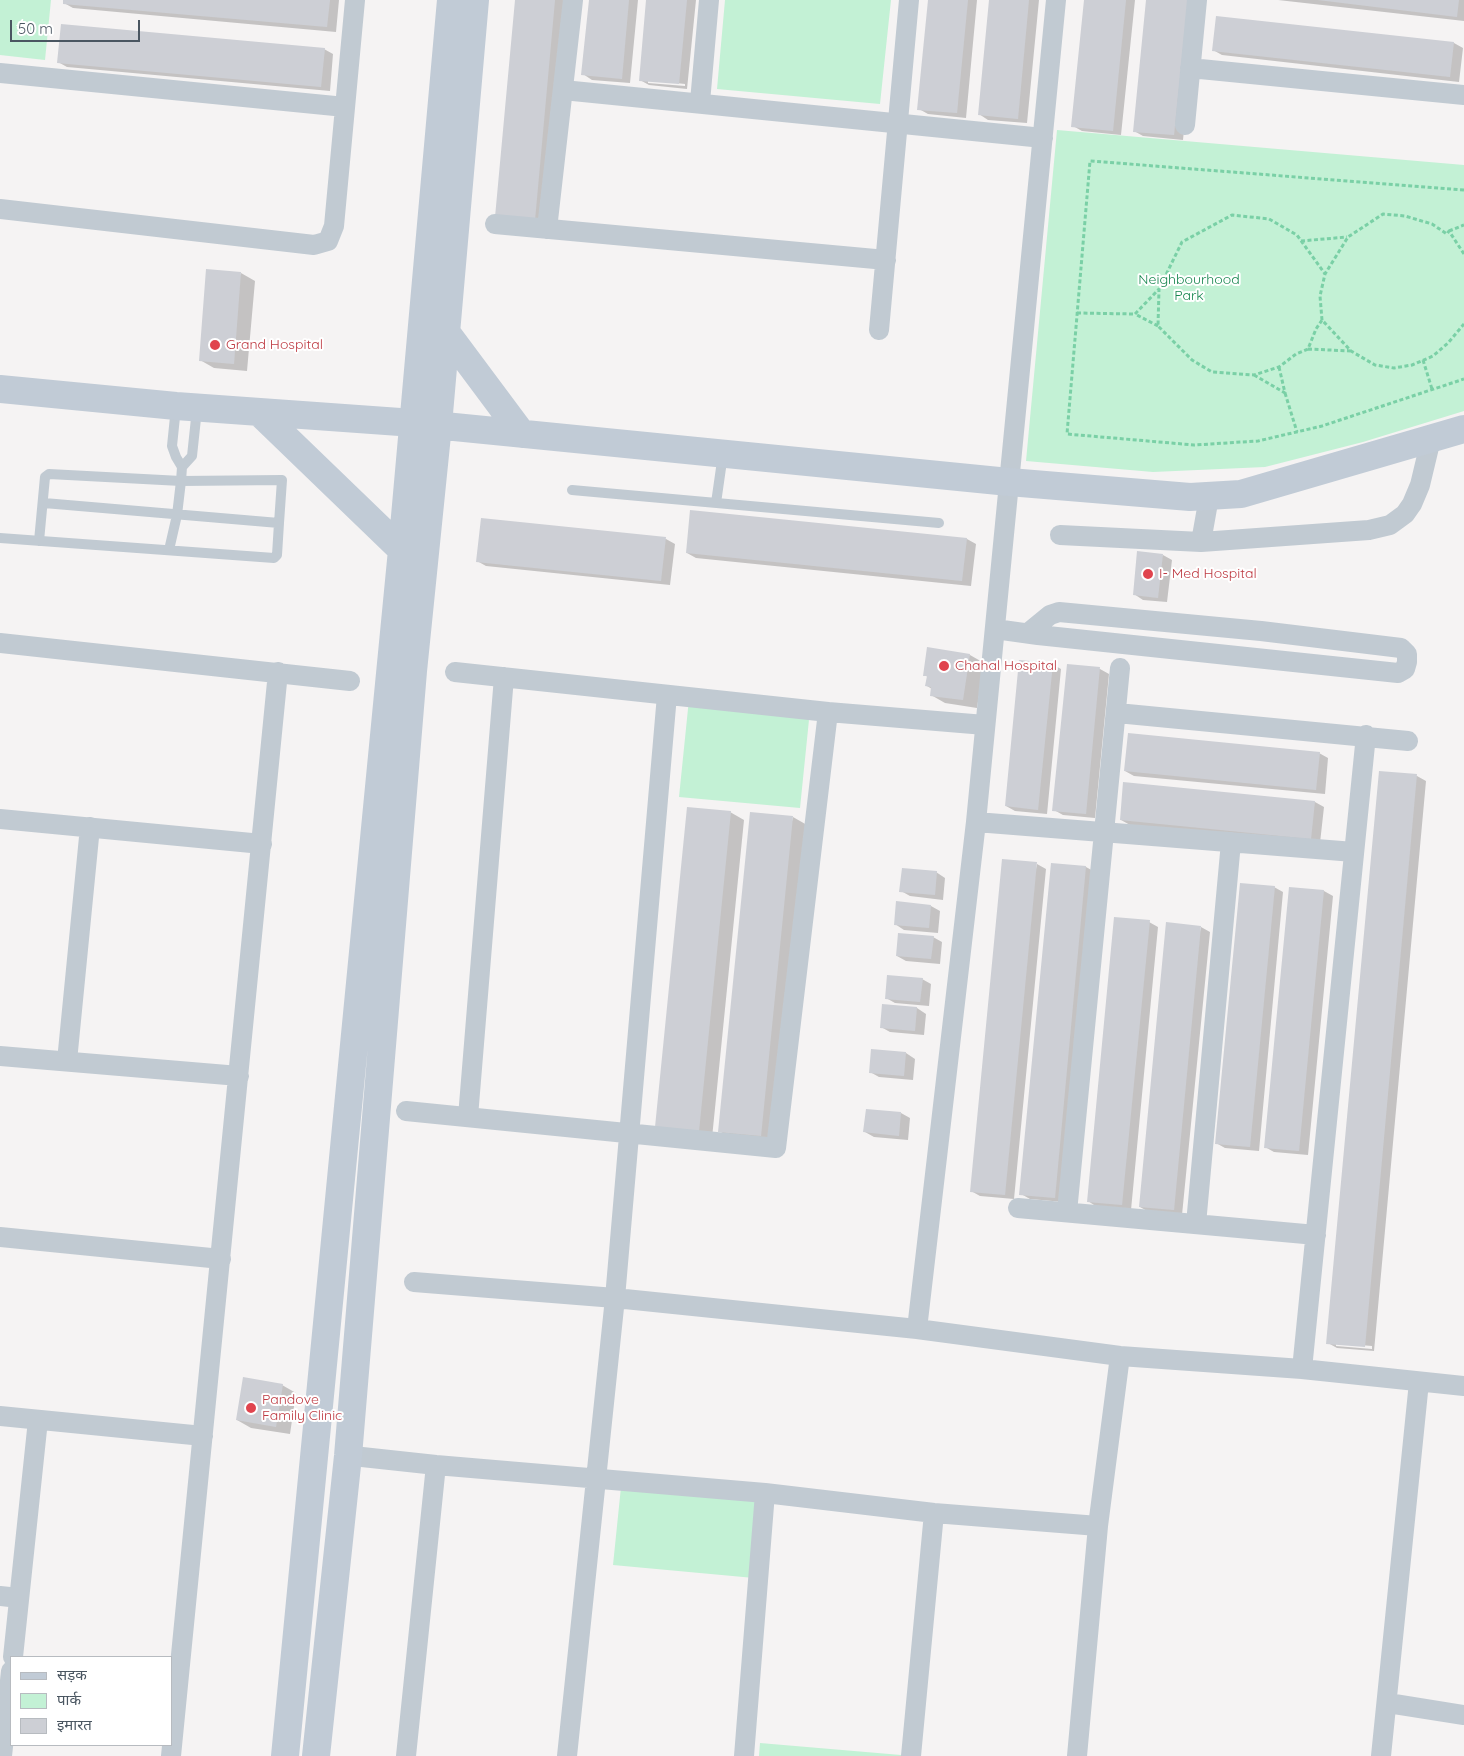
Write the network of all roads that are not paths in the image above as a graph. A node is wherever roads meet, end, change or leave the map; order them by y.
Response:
1 (356, 0) edge
2 (451, 0) edge
3 (475, 0) edge
4 (573, 0) edge
5 (709, 0) edge
6 (910, 0) edge
7 (1056, 0) edge
8 (1197, 0) edge
9 (1190, 68) junction
10 (0, 72) edge
11 (563, 90) junction
12 (1464, 95) edge
13 (700, 102) junction
14 (345, 107) junction
15 (898, 124) junction
16 (1185, 125) dead end
17 (1043, 138) junction
18 (0, 209) edge
19 (495, 224) dead end
20 (547, 229) junction
21 (886, 260) junction
22 (879, 330) dead end
23 (446, 332) junction
24 (0, 389) edge
25 (186, 407) junction
26 (260, 413) junction
27 (426, 424) junction
28 (1464, 430) edge
29 (522, 434) junction
30 (1431, 439) junction
31 (723, 454) junction
32 (182, 466) junction
33 (181, 481) junction
34 (1009, 482) junction
35 (572, 490) dead end
36 (1210, 497) junction
37 (44, 503) junction
38 (716, 503) junction
39 (177, 515) junction
40 (279, 523) junction
41 (938, 523) dead end
42 (1060, 535) dead end
43 (0, 538) edge
44 (39, 542) junction
45 (1201, 542) junction
46 (169, 550) junction
47 (402, 550) junction
48 (995, 629) junction
49 (1028, 633) junction
50 (0, 643) edge
51 (1120, 668) dead end
52 (278, 672) junction
53 (455, 672) dead end
54 (504, 677) junction
55 (350, 681) dead end
56 (667, 694) junction
57 (828, 712) junction
58 (1116, 713) junction
59 (985, 725) junction
60 (1366, 735) junction
61 (1408, 740) dead end
62 (0, 819) edge
63 (976, 822) junction
64 (90, 827) junction
65 (1106, 832) junction
66 (1231, 842) junction
67 (262, 844) junction
68 (1354, 852) junction
69 (0, 1056) edge
70 (67, 1061) junction
71 (239, 1076) junction
72 (406, 1111) dead end
73 (468, 1117) junction
74 (629, 1133) junction
75 (1018, 1208) dead end
76 (1067, 1212) junction
77 (1196, 1224) junction
78 (1316, 1235) junction
79 (0, 1237) edge
80 (221, 1258) junction
81 (414, 1282) dead end
82 (615, 1298) junction
83 (917, 1329) junction
84 (1120, 1356) junction
85 (1302, 1369) junction
86 (1420, 1382) junction
87 (1464, 1386) edge
88 (0, 1416) edge
89 (38, 1420) junction
90 (203, 1436) junction
91 (362, 1457) dead end
92 (436, 1465) junction
93 (597, 1478) junction
94 (765, 1492) junction
95 (934, 1513) junction
96 (1098, 1526) junction
97 (10, 1597) edge
98 (13, 1656) edge
99 (10, 1680) edge
100 (1388, 1703) junction
101 (1464, 1715) edge
102 (2, 1756) edge
103 (171, 1756) edge
104 (285, 1756) edge
105 (316, 1756) edge
106 (406, 1756) edge
107 (567, 1756) edge
108 (744, 1756) edge
109 (911, 1756) edge
110 (1077, 1756) edge
111 (1381, 1756) edge

1 - 14 street
2 - 27 main road
3 - 23 main road
4 - 11 street
5 - 13 street
6 - 15 street
7 - 17 street
8 - 9 street
9 - 12 street
9 - 16 street
10 - 14 street
11 - 13 street
11 - 20 street
13 - 15 street
14 - 18 street
15 - 17 street
15 - 21 street
17 - 34 street
19 - 20 street
20 - 21 street
21 - 22 street
23 - 27 main road
23 - 29 main road
24 - 25 main road
25 - 26 main road
25 - 32 lane
25 - 32 lane
26 - 27 main road
26 - 47 main road
27 - 29 main road
27 - 47 main road
27 - 105 main road
28 - 30 main road
29 - 31 main road
30 - 36 main road
30 - 45 street
31 - 34 main road
31 - 38 lane
32 - 33 lane
33 - 37 lane
33 - 39 lane
33 - 40 lane
34 - 36 main road
34 - 48 street
35 - 38 lane
36 - 45 street
37 - 39 lane
37 - 44 lane
38 - 41 lane
39 - 40 lane
39 - 46 lane
40 - 46 lane
42 - 45 street
43 - 44 lane
44 - 46 lane
47 - 104 main road
48 - 49 street
48 - 59 street
49 - 49 street
50 - 52 street
51 - 58 street
52 - 55 street
52 - 67 street
53 - 54 street
54 - 56 street
54 - 73 street
56 - 57 street
56 - 74 street
57 - 59 street
57 - 74 street
58 - 60 street
58 - 65 street
59 - 63 street
60 - 61 street
60 - 68 street
62 - 64 street
63 - 65 street
63 - 83 street
64 - 67 street
64 - 70 street
65 - 66 street
65 - 76 street
66 - 68 street
66 - 77 street
67 - 71 street
68 - 78 street
69 - 70 street
70 - 71 street
71 - 80 street
72 - 73 street
73 - 74 street
74 - 82 street
75 - 76 street
76 - 77 street
77 - 78 street
78 - 85 street
79 - 80 street
80 - 90 street
81 - 82 street
82 - 83 street
82 - 93 street
83 - 84 street
84 - 85 street
84 - 96 street
85 - 86 street
86 - 87 street
86 - 100 street
88 - 89 street
89 - 90 street
89 - 97 street
90 - 103 street
91 - 92 street
92 - 93 street
92 - 106 street
93 - 94 street
93 - 107 street
94 - 95 street
94 - 108 street
95 - 96 street
95 - 109 street
96 - 110 street
97 - 98 street
99 - 102 street
100 - 101 street
100 - 111 street

